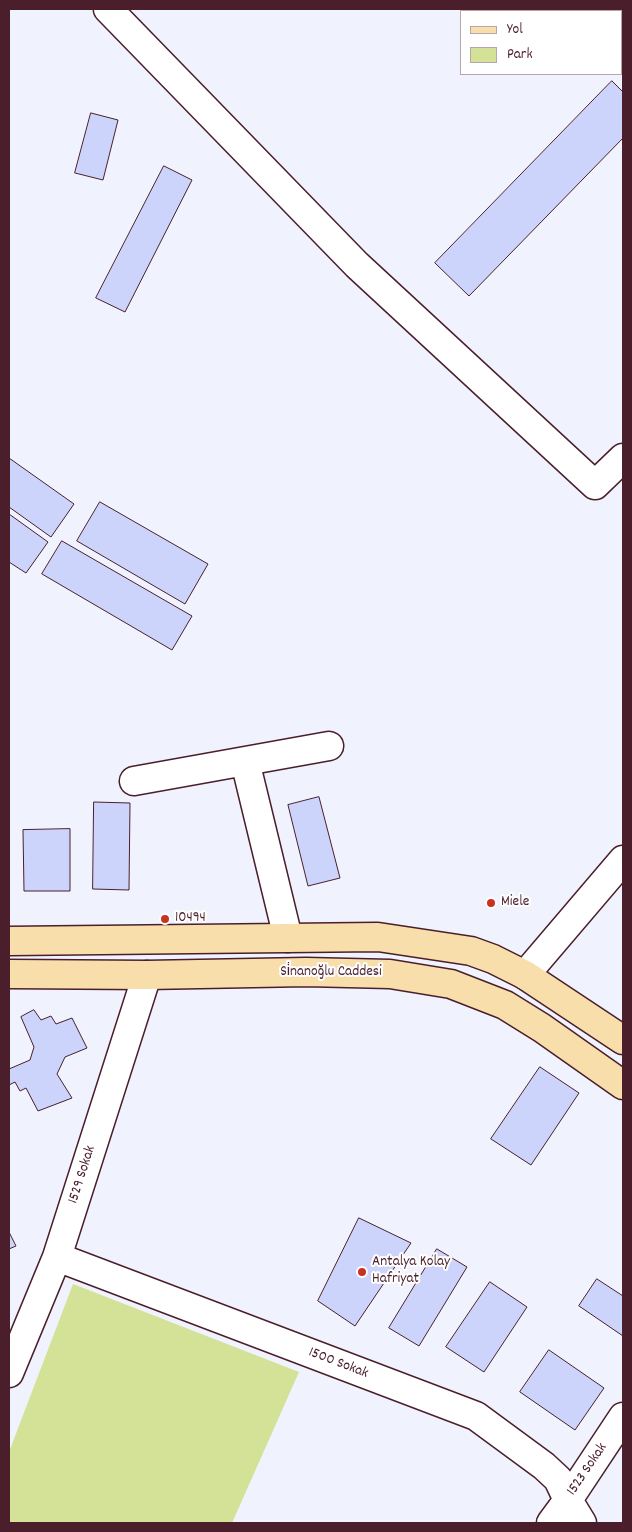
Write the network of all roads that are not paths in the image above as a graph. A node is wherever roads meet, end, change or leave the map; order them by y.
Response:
1 (108, 9) edge
2 (623, 458) edge
3 (329, 746) dead end
4 (245, 761) junction
5 (134, 782) dead end
6 (623, 860) edge
7 (288, 938) junction
8 (9, 941) edge
9 (9, 974) edge
10 (525, 974) junction
11 (147, 975) junction
12 (623, 1040) edge
13 (623, 1085) edge
14 (57, 1257) junction
15 (9, 1372) edge
16 (623, 1416) edge
17 (568, 1500) junction
18 (551, 1523) edge
19 (582, 1523) edge

1 - 2 street
3 - 4 street
4 - 5 street
4 - 7 street
6 - 10 street
7 - 8 main road
7 - 10 main road
9 - 11 main road, Si̇nanoğlu Caddesi
10 - 12 main road
11 - 13 main road, Si̇nanoğlu Caddesi
11 - 14 street, 1529 Sokak
14 - 15 street, 1529 Sokak
14 - 17 street, 1500 Sokak
16 - 17 street, 1523 Sokak
17 - 18 street, 1523 Sokak
17 - 19 street, 1500 Sokak

